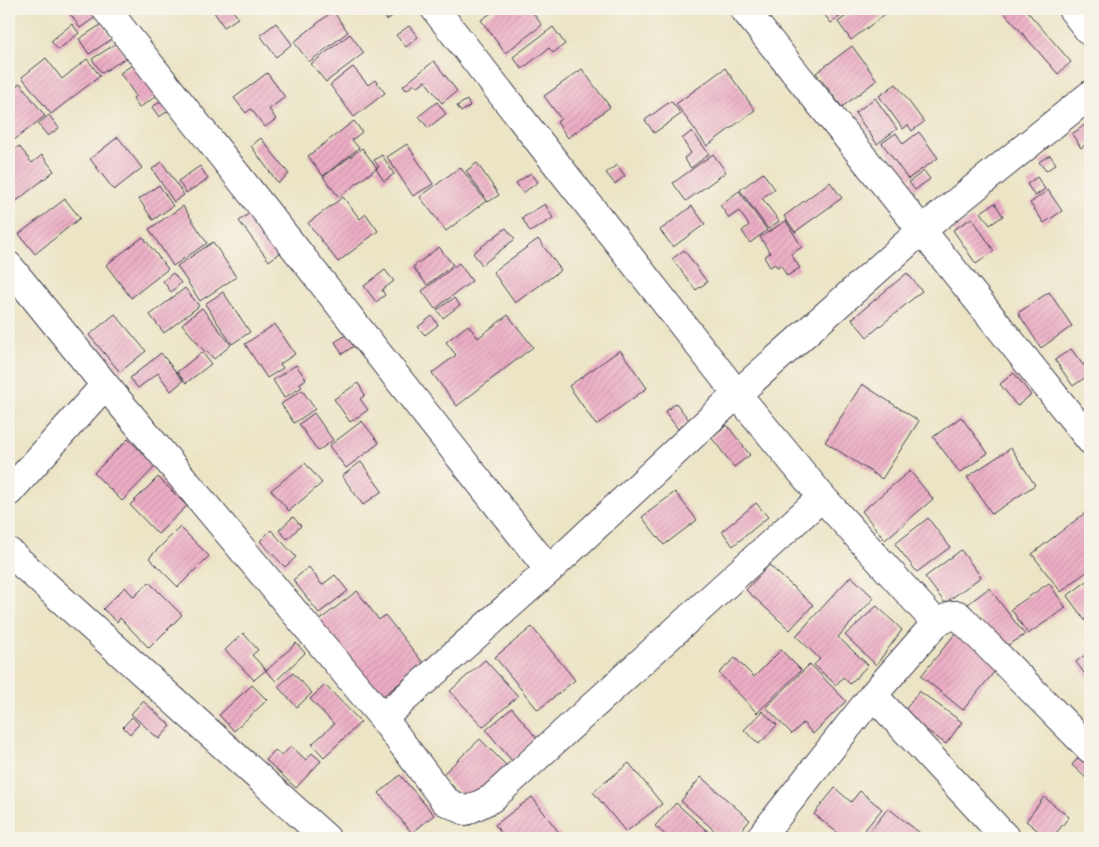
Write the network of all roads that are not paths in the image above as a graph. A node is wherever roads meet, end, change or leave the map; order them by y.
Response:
1 (106, 9) edge
2 (435, 9) edge
3 (744, 9) edge
4 (1072, 9) edge
5 (1090, 32) edge
6 (1090, 94) edge
7 (922, 230) junction
8 (9, 266) edge
9 (105, 385) junction
10 (737, 394) junction
11 (1090, 440) edge
12 (9, 492) edge
13 (822, 497) junction
14 (9, 552) edge
15 (549, 570) junction
16 (936, 623) junction
17 (873, 695) junction
18 (383, 718) junction
19 (1090, 749) edge
20 (326, 838) edge
21 (760, 838) edge
22 (1006, 838) edge

1 - 15 street
2 - 10 street
3 - 7 street
4 - 5 street
6 - 7 street
7 - 10 street
7 - 11 street
8 - 9 street
9 - 12 street
9 - 18 street
10 - 13 street
10 - 15 street
13 - 16 street
13 - 18 street
14 - 20 street
15 - 18 street
16 - 17 street
16 - 19 street
17 - 21 street
17 - 22 street

